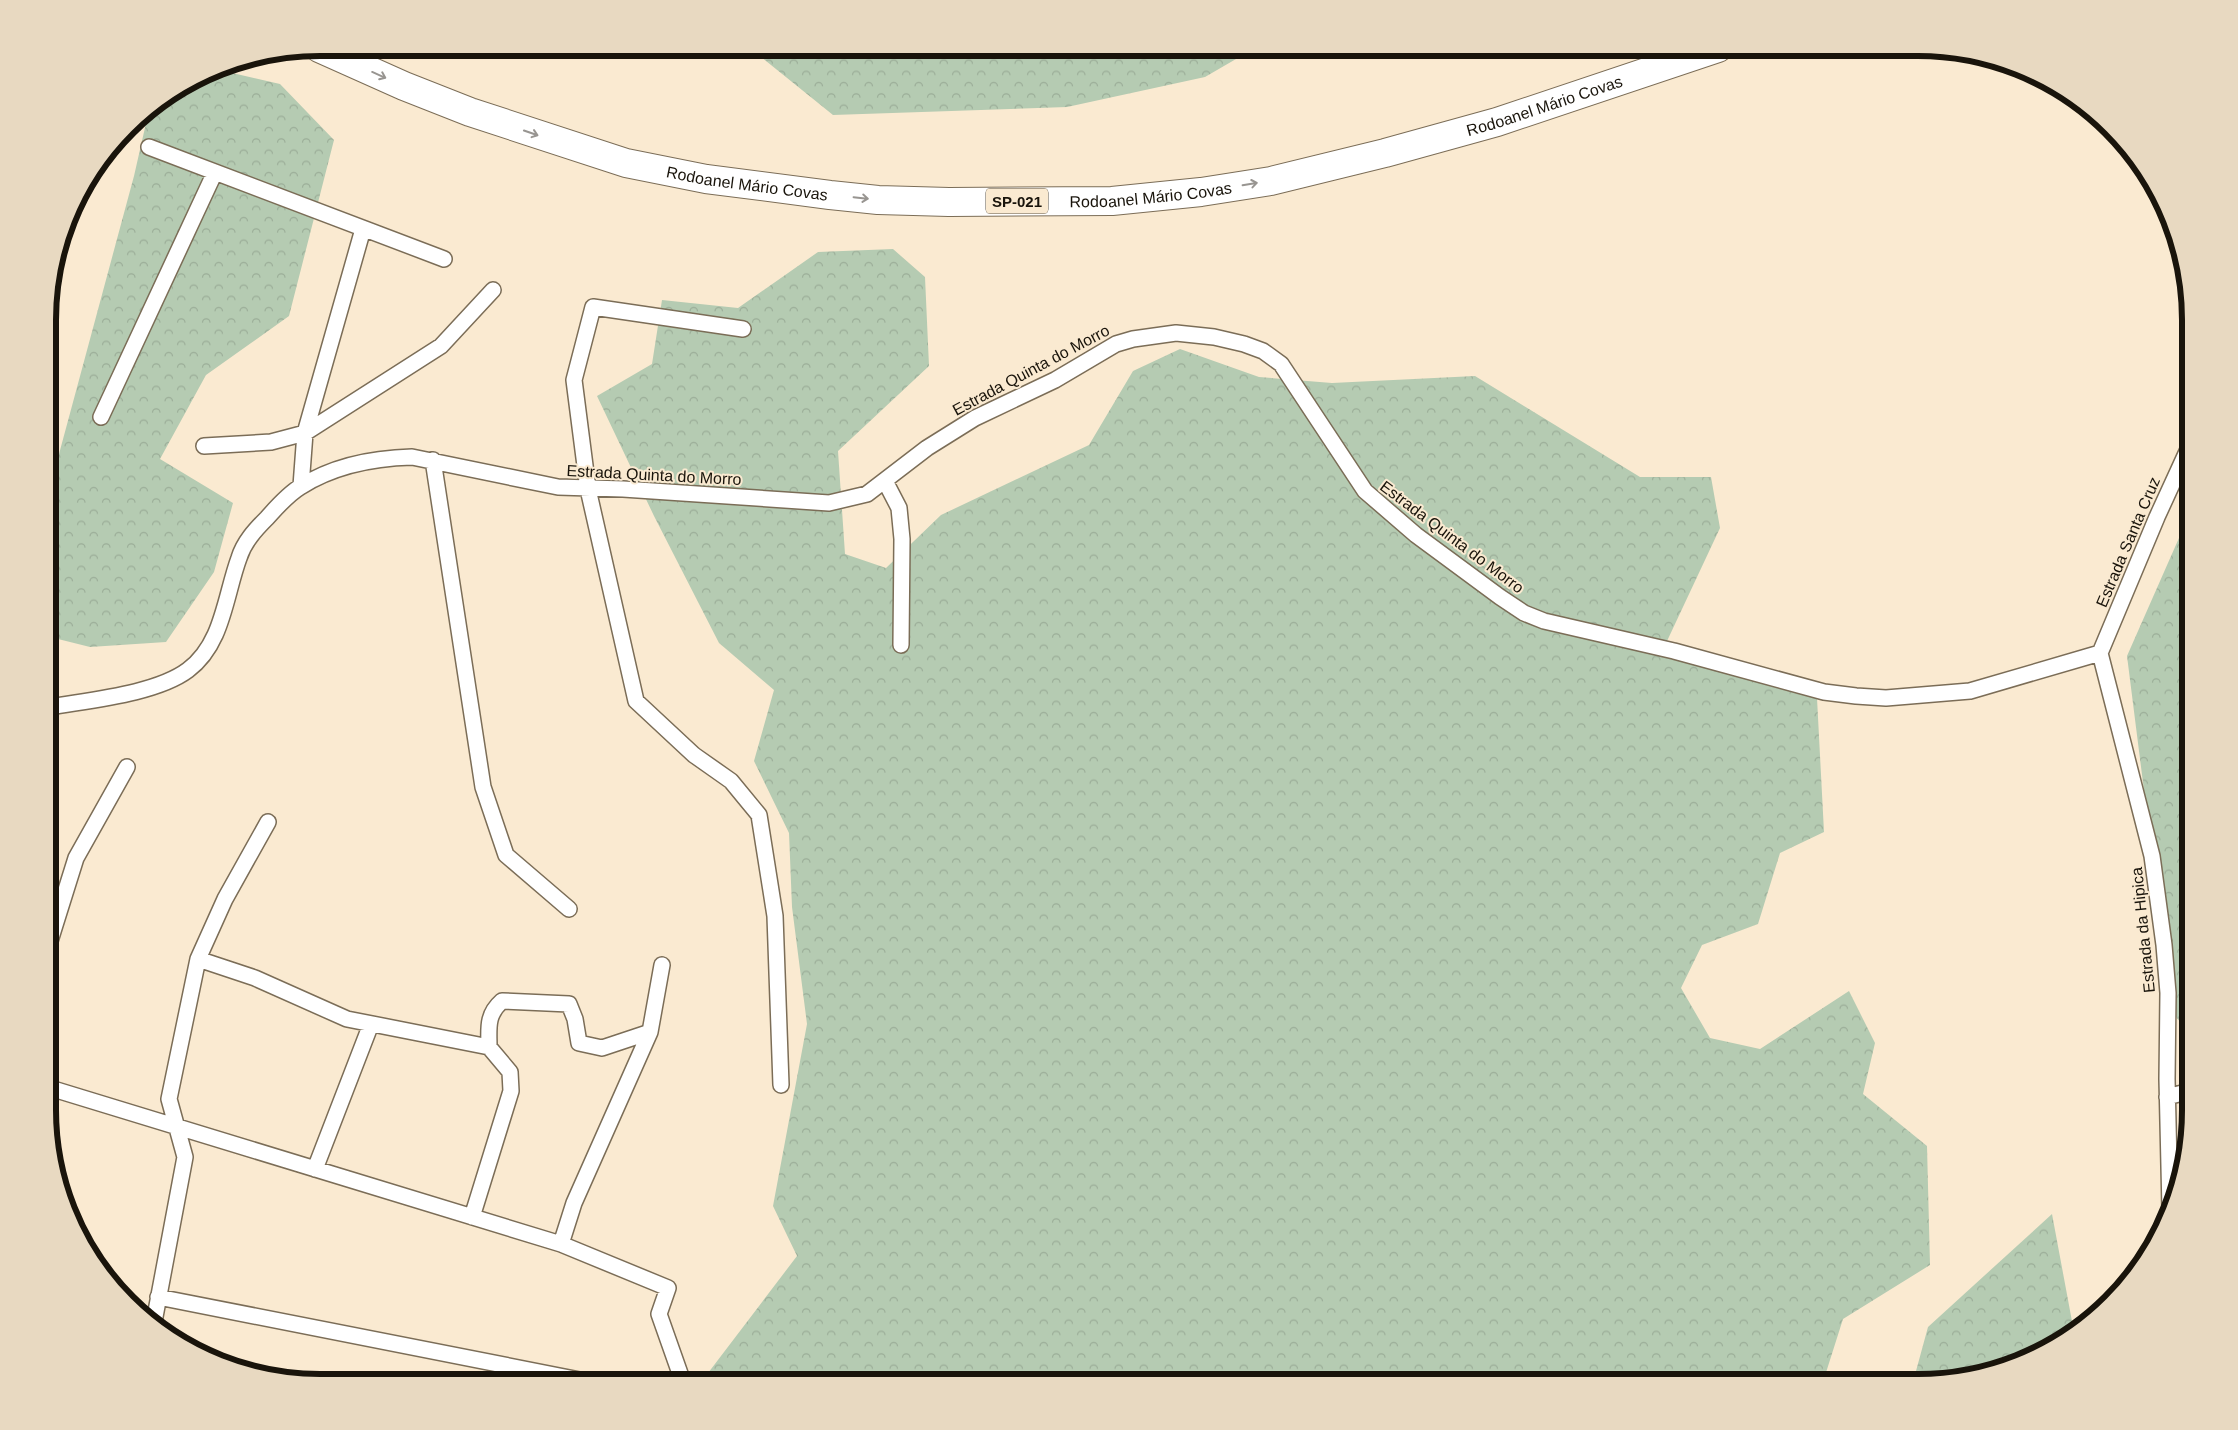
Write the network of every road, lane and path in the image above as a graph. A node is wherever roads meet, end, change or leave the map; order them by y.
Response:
1 (337, 56) edge
2 (1694, 56) edge
3 (149, 146) dead end
4 (215, 172) junction
5 (363, 228) junction
6 (444, 259) dead end
7 (493, 290) dead end
8 (743, 330) dead end
9 (101, 417) dead end
10 (305, 432) junction
11 (204, 446) dead end
12 (433, 460) junction
13 (2182, 462) edge
14 (885, 481) junction
15 (301, 486) junction
16 (588, 489) junction
17 (901, 645) dead end
18 (2100, 653) junction
19 (56, 706) edge
20 (127, 767) dead end
21 (268, 822) dead end
22 (569, 909) dead end
23 (56, 922) edge
24 (198, 959) junction
25 (662, 965) dead end
26 (371, 1024) junction
27 (650, 1032) junction
28 (489, 1048) junction
29 (781, 1085) dead end
30 (56, 1090) edge
31 (2182, 1093) edge
32 (2167, 1097) junction
33 (178, 1128) junction
34 (315, 1169) junction
35 (2169, 1190) edge
36 (472, 1217) junction
37 (561, 1244) junction
38 (158, 1297) junction
39 (155, 1316) edge
40 (549, 1374) edge
41 (677, 1374) edge

1 -> 2 highway, Rodoanel Mário Covas / SP-021
3 - 4 street
4 - 5 street
4 - 9 street
5 - 6 street
5 - 10 street
7 - 10 street
8 - 16 street
10 - 11 street
10 - 15 street
12 - 15 street, Estrada Quinta do Morro
12 - 16 street, Estrada Quinta do Morro
12 - 22 street
13 - 18 street, Estrada Santa Cruz
14 - 16 street, Estrada Quinta do Morro
14 - 17 street
14 - 18 street, Estrada Quinta do Morro
15 - 19 street, Estrada Quinta do Morro
16 - 29 street
18 - 32 street, Estrada da Hipica
20 - 23 street
21 - 24 street
24 - 26 street
24 - 33 street
25 - 27 street
26 - 28 street
26 - 34 street
27 - 28 street
27 - 37 street
28 - 36 street
30 - 33 street
31 - 32 street
32 - 35 street, Estrada da Hipica
33 - 34 street
33 - 38 street
34 - 36 street
36 - 37 street
37 - 41 street
38 - 39 street
38 - 40 street

